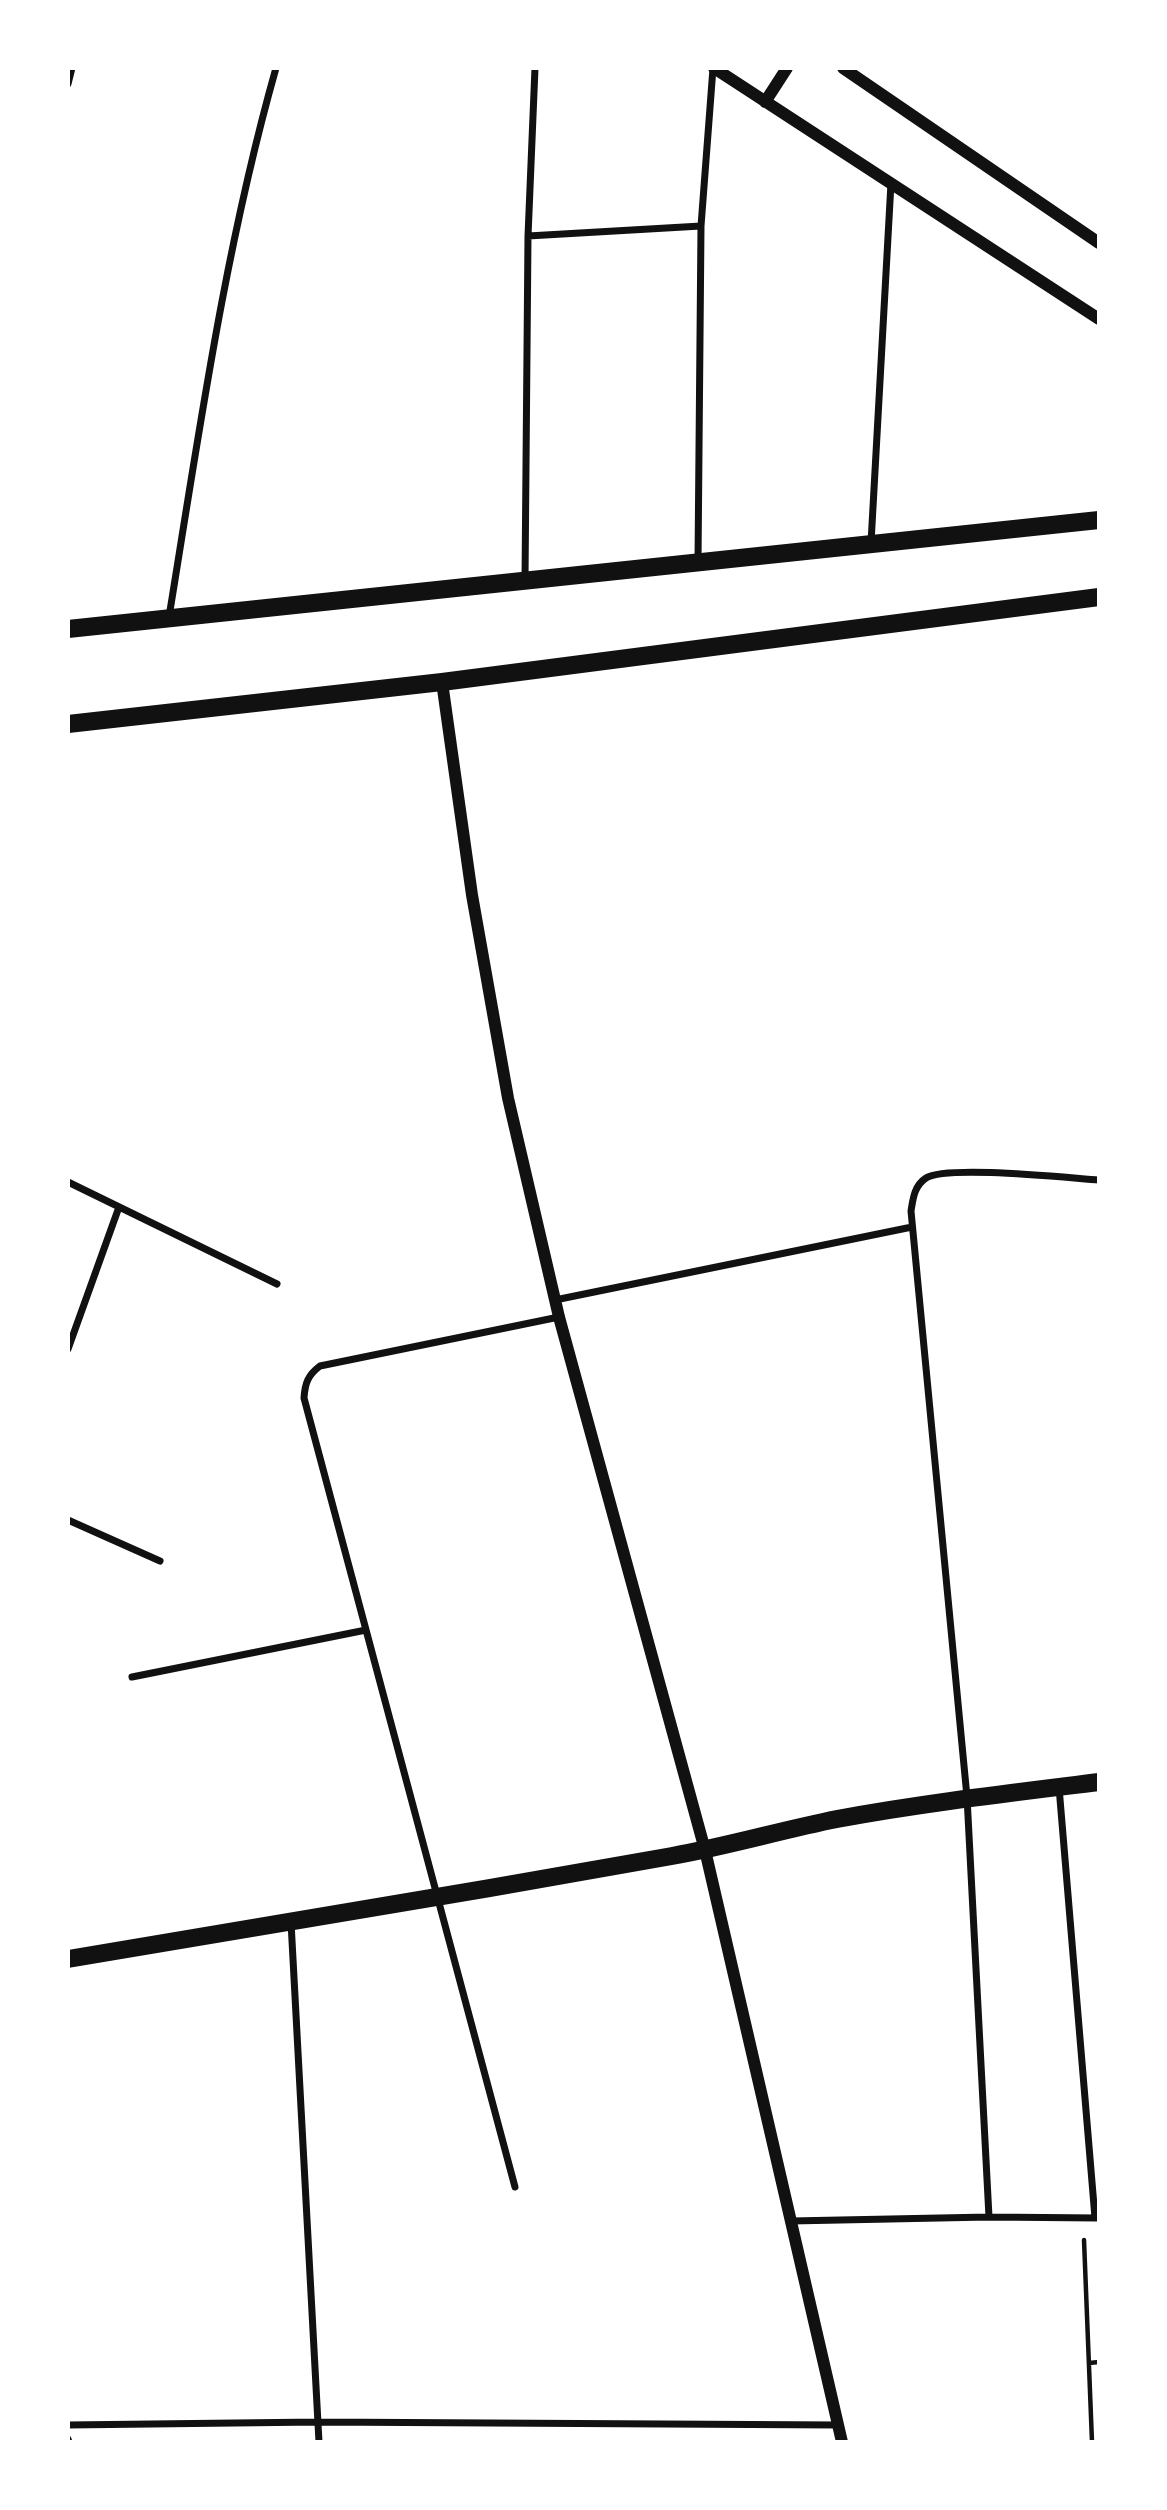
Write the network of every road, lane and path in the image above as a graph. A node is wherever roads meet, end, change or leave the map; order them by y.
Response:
1 (72, 68) edge
2 (276, 68) edge
3 (535, 68) edge
4 (714, 68) edge
5 (787, 68) edge
6 (842, 68) edge
7 (68, 84) edge
8 (765, 102) junction
9 (891, 183) junction
10 (701, 226) junction
11 (527, 236) junction
12 (1099, 243) edge
13 (1099, 319) edge
14 (1099, 520) edge
15 (871, 544) junction
16 (698, 562) junction
17 (525, 581) junction
18 (1099, 597) edge
19 (168, 618) junction
20 (68, 629) edge
21 (442, 682) junction
22 (68, 724) edge
23 (1099, 1180) edge
24 (68, 1182) edge
25 (119, 1207) junction
26 (912, 1227) junction
27 (277, 1284) dead end
28 (555, 1300) junction
29 (559, 1317) junction
30 (68, 1349) edge
31 (68, 1520) edge
32 (160, 1561) dead end
33 (366, 1630) junction
34 (132, 1677) dead end
35 (1099, 1782) edge
36 (1059, 1787) junction
37 (967, 1797) junction
38 (705, 1850) junction
39 (438, 1898) junction
40 (291, 1922) junction
41 (68, 1959) edge
42 (515, 2186) dead end
43 (989, 2217) junction
44 (1083, 2218) junction
45 (1097, 2218) edge
46 (791, 2221) junction
47 (1099, 2362) edge
48 (1088, 2363) junction
49 (318, 2422) junction
50 (68, 2425) edge
51 (838, 2425) junction
52 (319, 2442) edge
53 (842, 2442) edge
54 (1092, 2442) edge

1 - 7 street
2 - 19 street
3 - 11 street
4 - 8 street
4 - 10 street
5 - 8 street
6 - 12 street
8 - 9 street
9 - 13 street
9 - 15 street
10 - 11 street
10 - 16 street
11 - 17 street
14 - 15 main road
15 - 16 main road
16 - 17 main road
17 - 19 main road
18 - 21 main road
19 - 20 main road
21 - 22 main road
21 - 28 street
23 - 26 street
24 - 25 street
25 - 27 street
25 - 30 street
26 - 28 street
26 - 37 street
28 - 29 street
29 - 33 street
29 - 38 street
31 - 32 street
33 - 34 street
33 - 39 street
35 - 36 main road
36 - 37 main road
36 - 45 street
37 - 38 main road
37 - 43 street
38 - 39 main road
38 - 46 street
39 - 40 main road
39 - 42 street
40 - 41 main road
40 - 49 street
43 - 44 street
43 - 46 street
44 - 45 street
44 - 48 path
46 - 51 street
47 - 48 path
48 - 54 path
49 - 50 street
49 - 51 street
49 - 52 street
51 - 53 street

